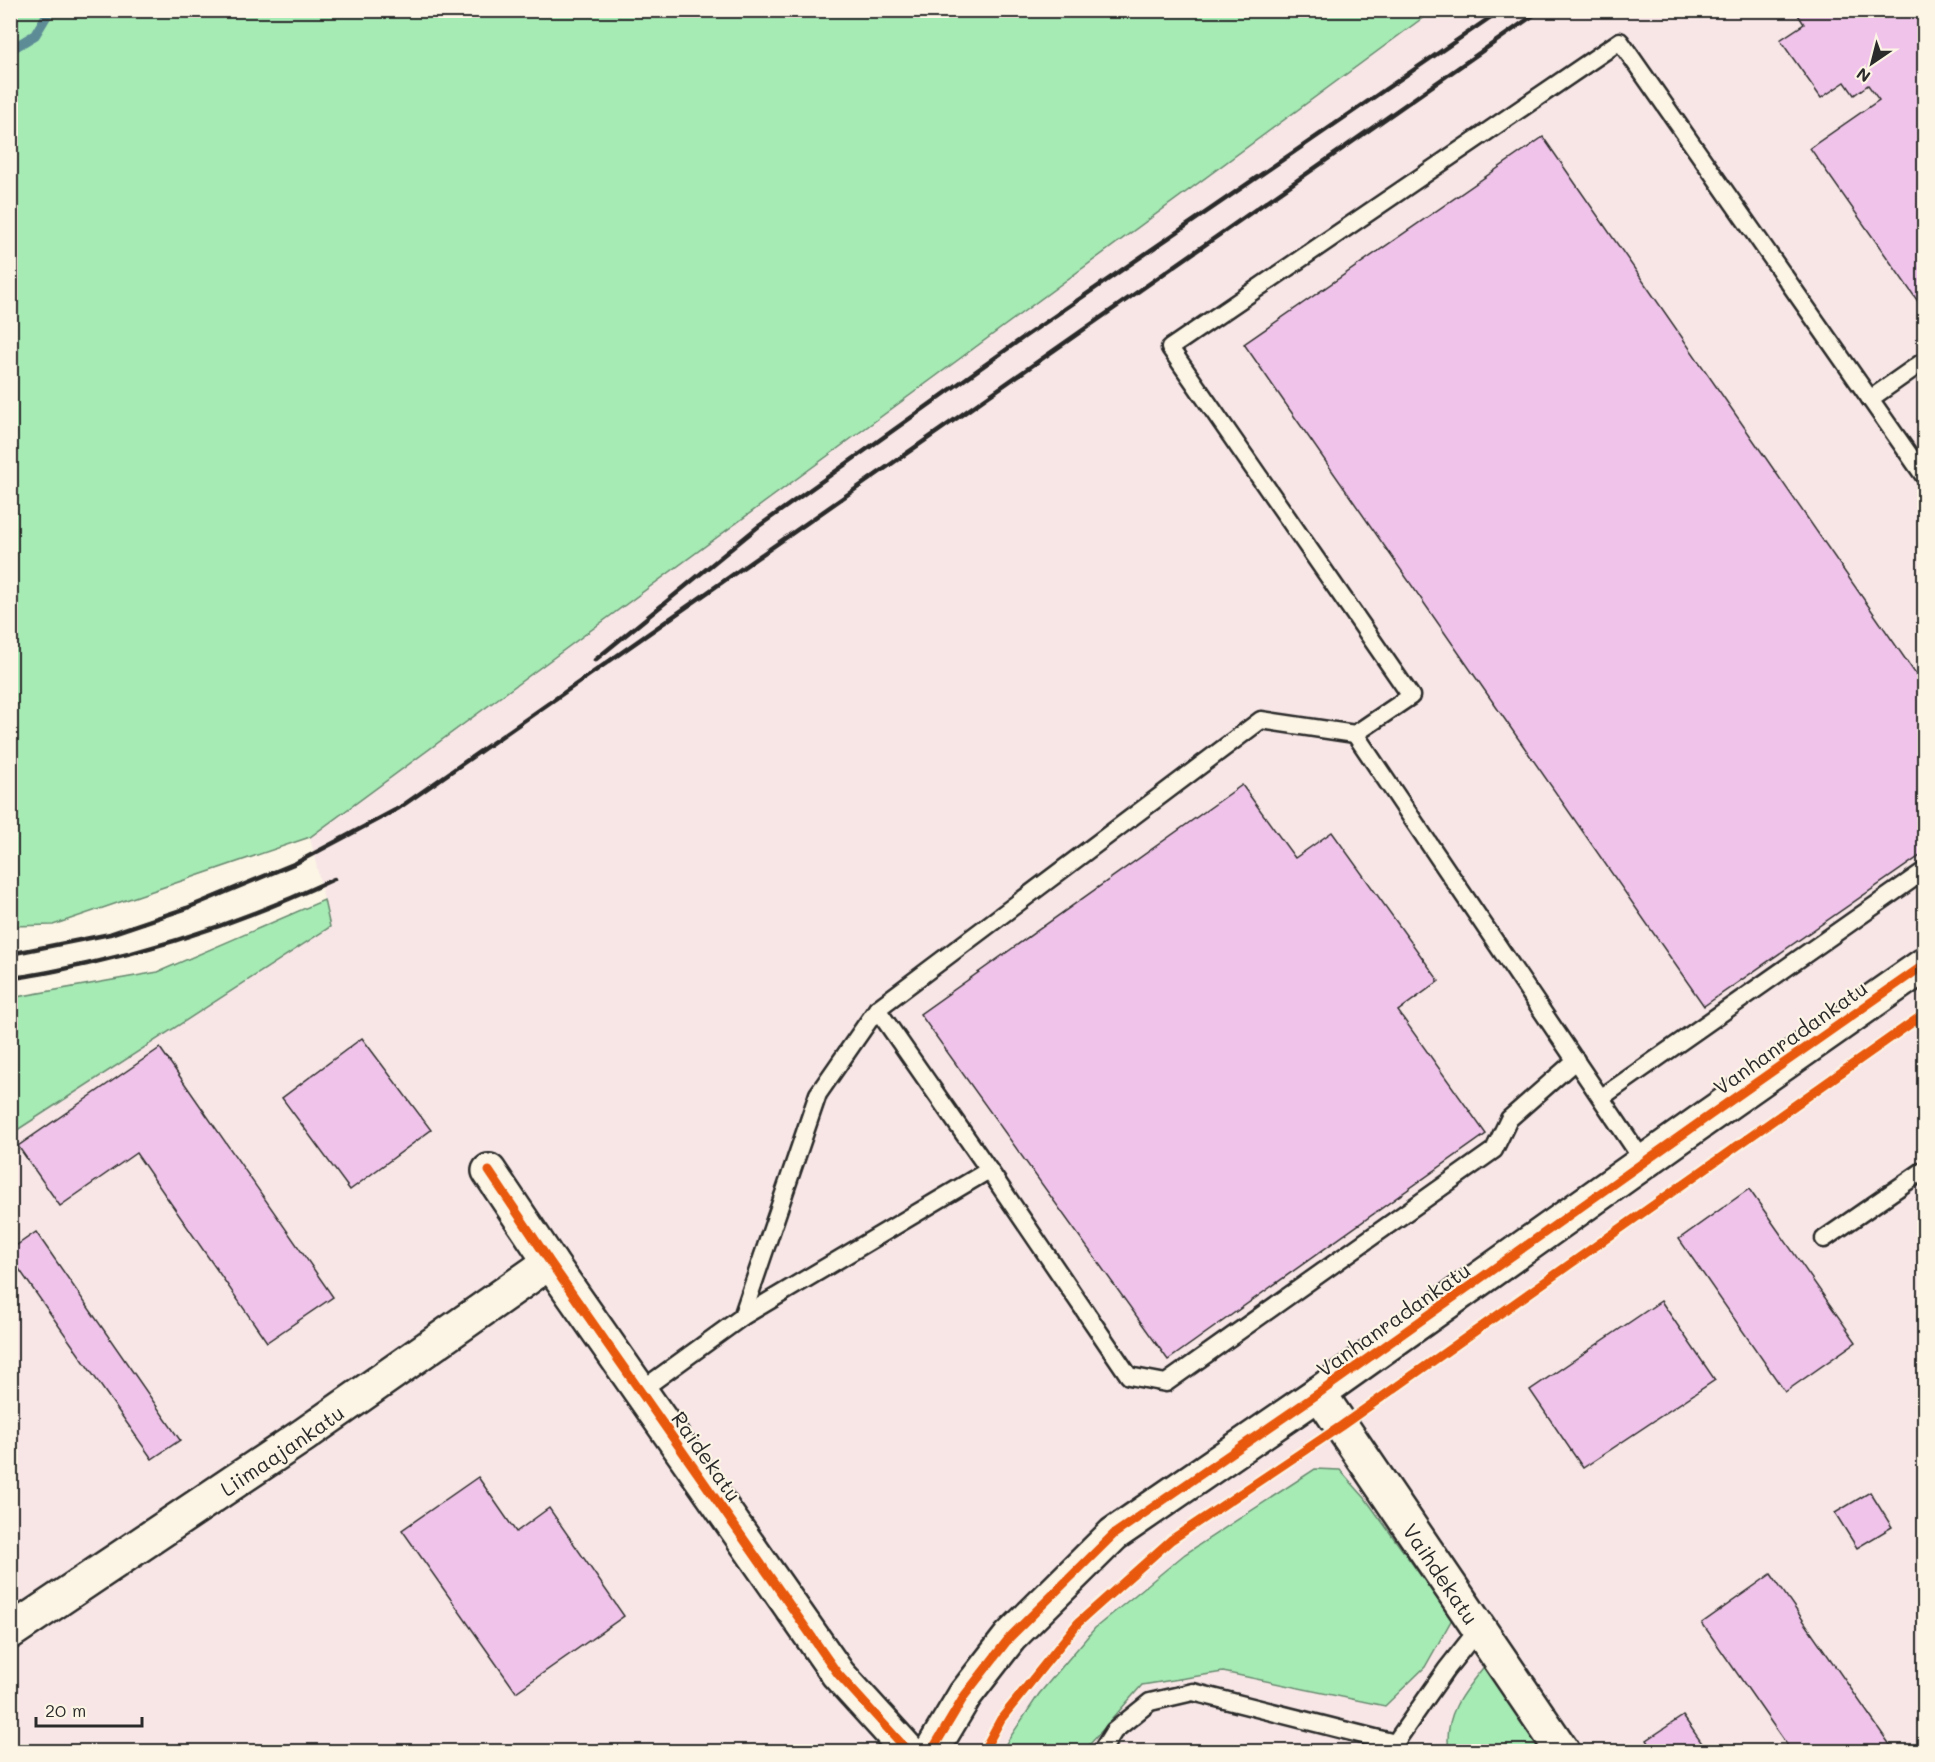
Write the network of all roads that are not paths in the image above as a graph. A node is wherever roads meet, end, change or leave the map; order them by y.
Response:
1 (1924, 361) edge
2 (1870, 399) junction
3 (1924, 476) edge
4 (1355, 734) junction
5 (1924, 872) edge
6 (1924, 965) edge
7 (877, 1009) junction
8 (1576, 1060) junction
9 (1602, 1097) junction
10 (1644, 1162) junction
11 (989, 1170) junction
12 (1924, 1170) edge
13 (489, 1171) dead end
14 (1824, 1239) dead end
15 (550, 1262) junction
16 (742, 1317) junction
17 (640, 1391) junction
18 (1319, 1393) junction
19 (1479, 1628) junction
20 (10, 1632) edge
21 (1397, 1747) edge
22 (909, 1752) edge
23 (931, 1752) edge
24 (1101, 1752) edge
25 (1563, 1752) edge

1 - 2 lane
2 - 3 lane
2 - 4 lane
4 - 7 lane
4 - 8 lane
5 - 9 lane
6 - 10 street, Vanhanradankatu
7 - 11 lane
7 - 16 lane
8 - 9 lane
8 - 11 lane
9 - 10 lane
10 - 18 street, Vanhanradankatu
11 - 16 lane
12 - 14 lane
13 - 15 street, Raidekatu
15 - 17 street, Raidekatu
15 - 20 street, Liimaajankatu
16 - 17 lane
17 - 22 street, Raidekatu
18 - 19 street, Vaihdekatu
18 - 23 street, Vanhanradankatu
19 - 21 lane
19 - 25 street, Vaihdekatu
21 - 24 lane

